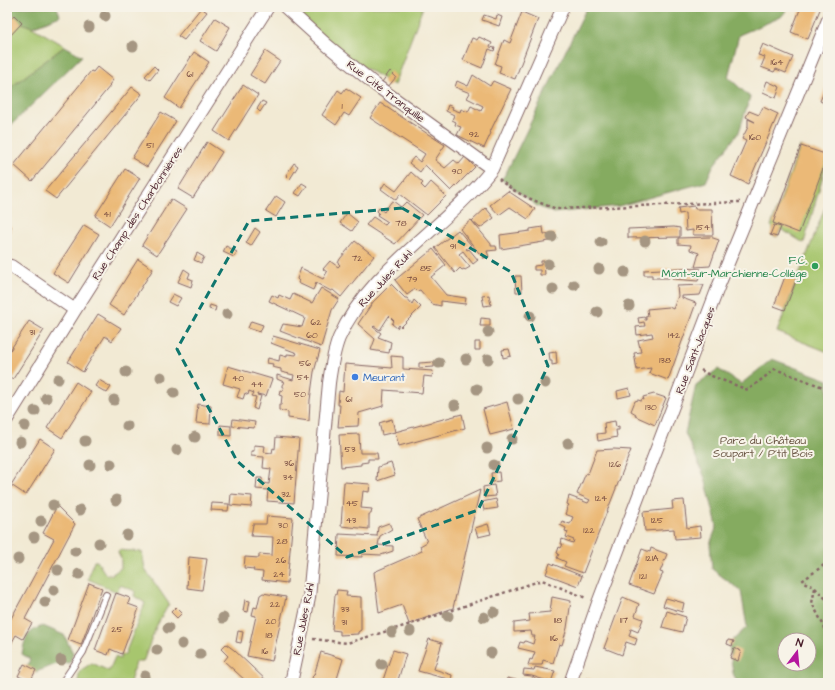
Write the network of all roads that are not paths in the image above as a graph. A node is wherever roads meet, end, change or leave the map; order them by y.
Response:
1 (268, 7) edge
2 (285, 7) edge
3 (563, 7) edge
4 (828, 20) edge
5 (492, 169) junction
6 (7, 265) edge
7 (75, 310) junction
8 (7, 419) edge
9 (106, 595) dead end
10 (62, 683) edge
11 (291, 683) edge
12 (570, 683) edge

1 - 7 street, Rue Champ des Charbonnières
2 - 5 street, Rue Cité Tranquille
3 - 5 street, Rue Jules Ruhl
4 - 12 street, Rue Saint-Jacques
5 - 11 street, Rue Jules Ruhl
6 - 7 street
7 - 8 street, Rue Champ des Charbonnières
9 - 10 lane

